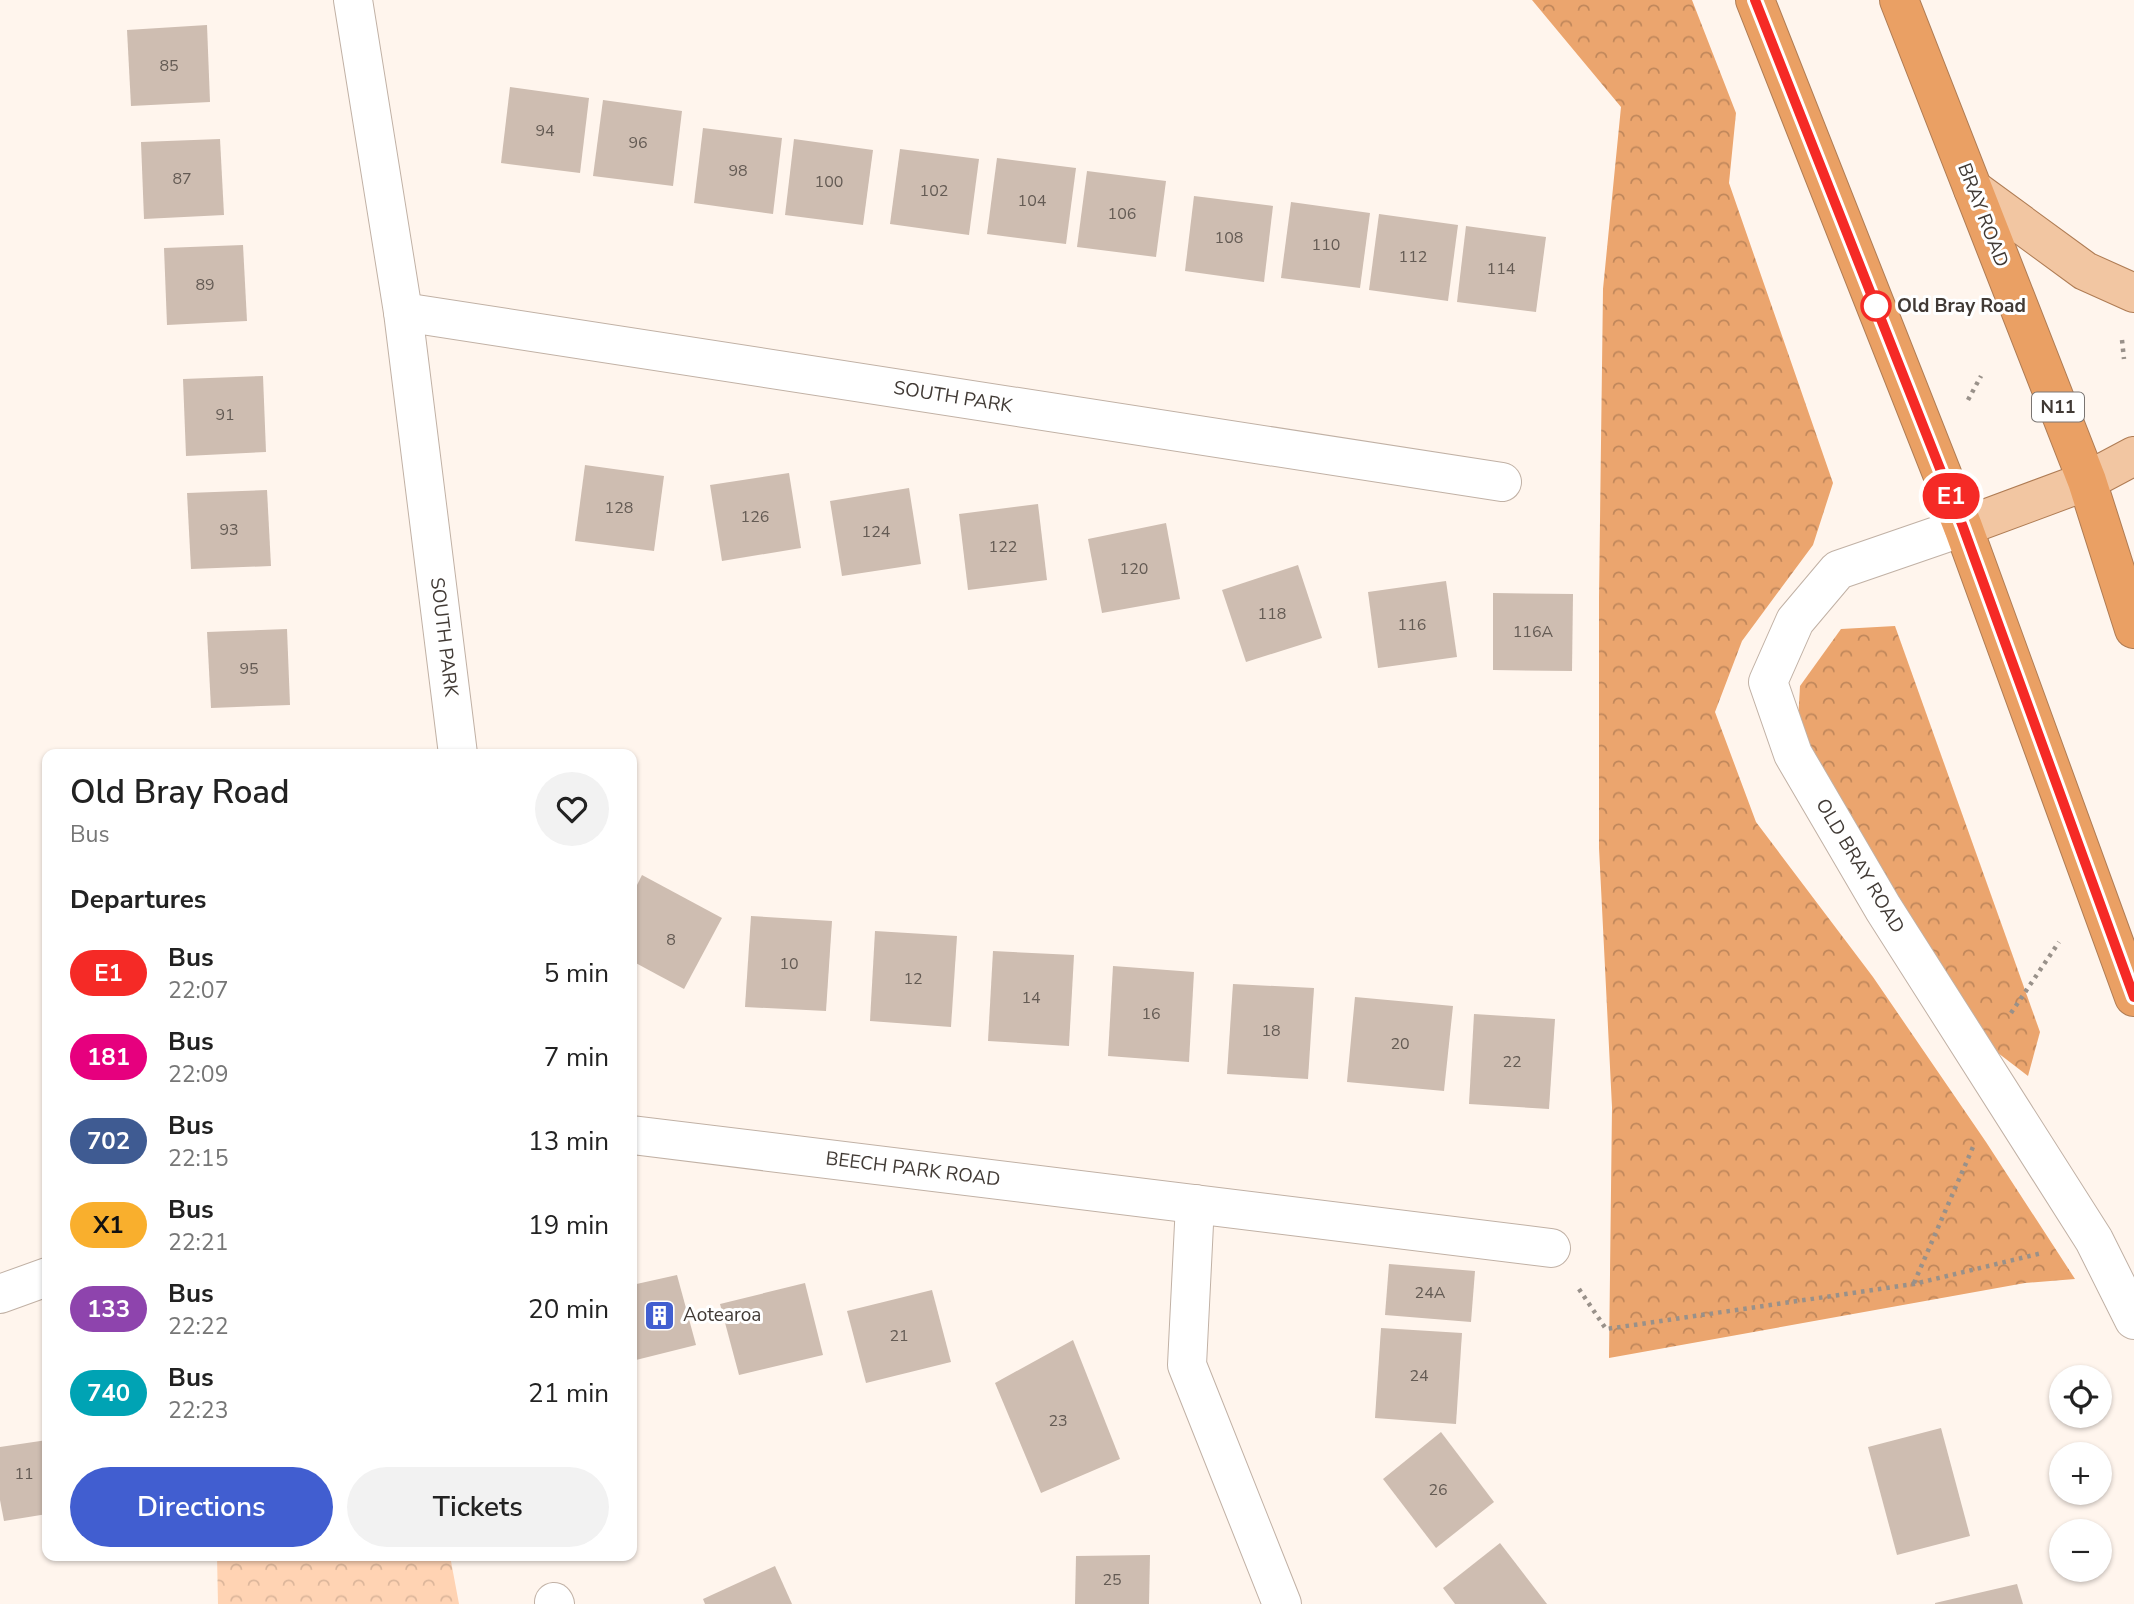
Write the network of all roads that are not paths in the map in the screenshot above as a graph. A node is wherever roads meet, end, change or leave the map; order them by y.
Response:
1 (353, 0) edge
2 (1755, 0) edge
3 (1899, 0) edge
4 (1973, 189) junction
5 (2134, 293) edge
6 (404, 312) junction
7 (2134, 456) edge
8 (2087, 481) junction
9 (1502, 482) dead end
10 (1963, 527) junction
11 (2134, 629) edge
12 (457, 749) edge
13 (2134, 997) edge
14 (637, 1136) edge
15 (1195, 1204) junction
16 (1551, 1248) road end
17 (42, 1279) edge
18 (0, 1294) edge
19 (2134, 1320) edge
20 (1282, 1604) edge

1 - 6 street, SOUTH PARK
2 - 10 highway
3 - 4 highway, BRAY ROAD / N11
4 - 5 main road
4 - 8 highway, BRAY ROAD / N11
6 - 9 street, SOUTH PARK
6 - 12 street, SOUTH PARK
7 - 8 main road, OLD BRAY ROAD
8 - 10 main road, OLD BRAY ROAD
8 - 11 highway, BRAY ROAD / N11
10 - 13 highway
10 - 19 street, OLD BRAY ROAD
14 - 15 street, BEECH PARK ROAD
15 - 16 street, BEECH PARK ROAD
15 - 20 street
17 - 18 street

